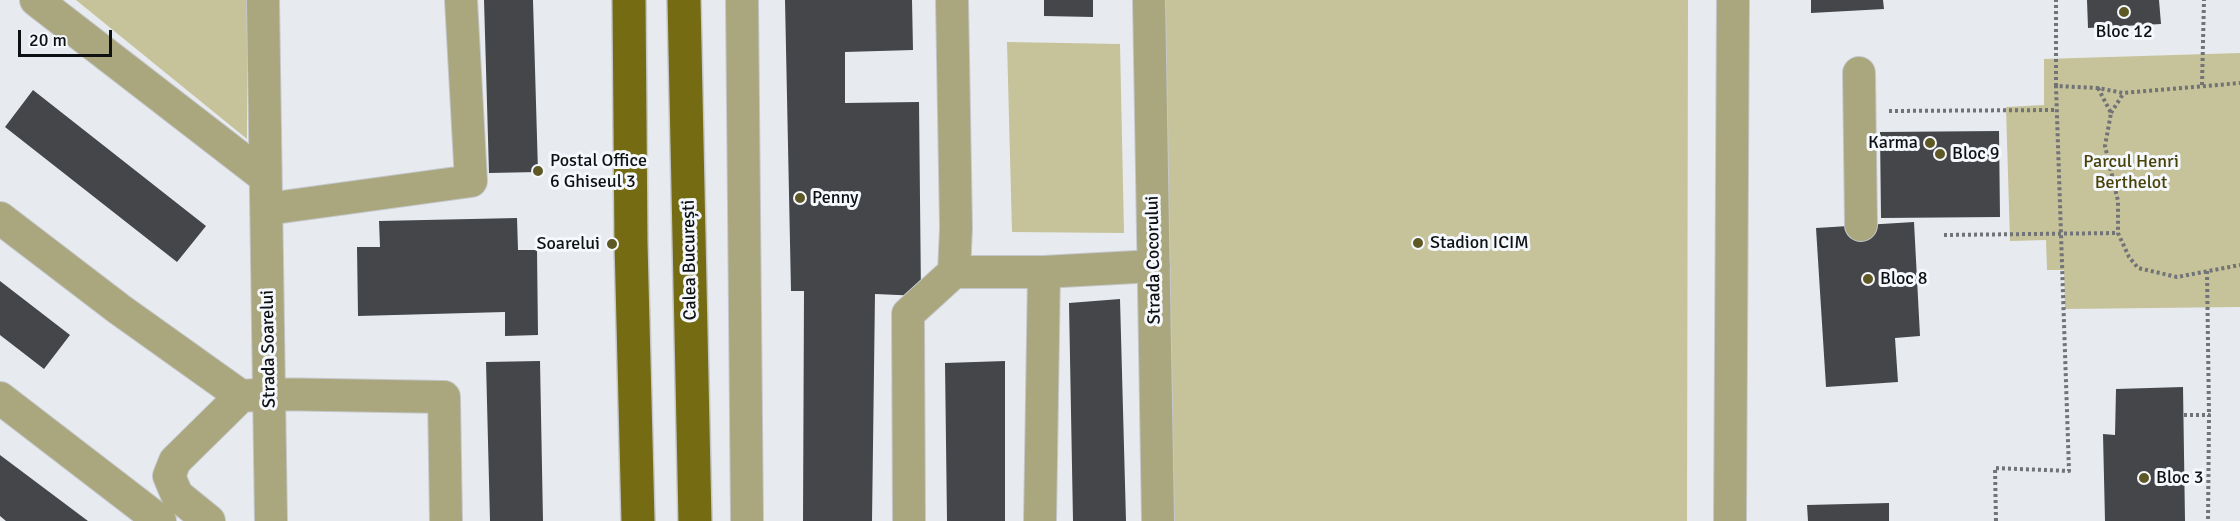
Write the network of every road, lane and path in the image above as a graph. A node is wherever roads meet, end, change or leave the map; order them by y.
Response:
1 (36, 0) edge
2 (263, 0) edge
3 (461, 0) edge
4 (629, 0) edge
5 (684, 0) edge
6 (742, 0) edge
7 (952, 0) edge
8 (1149, 0) edge
9 (1733, 0) edge
10 (2056, 0) edge
11 (2204, 0) edge
12 (1859, 73) dead end
13 (2240, 83) edge
14 (2202, 85) junction
15 (2056, 86) junction
16 (2098, 88) junction
17 (2123, 93) junction
18 (1889, 102) dead end
19 (2056, 111) junction
20 (2111, 113) junction
21 (265, 177) junction
22 (267, 209) junction
23 (0, 218) edge
24 (1861, 225) dead end
25 (2118, 233) junction
26 (2061, 234) junction
27 (1944, 235) dead end
28 (2240, 265) edge
29 (1154, 266) junction
30 (2207, 271) junction
31 (954, 272) junction
32 (1044, 272) junction
33 (255, 395) junction
34 (4, 406) edge
35 (2184, 415) dead end
36 (2209, 415) junction
37 (160, 521) edge
38 (209, 521) edge
39 (271, 521) edge
40 (446, 521) edge
41 (638, 521) edge
42 (695, 521) edge
43 (747, 521) edge
44 (909, 521) edge
45 (1040, 521) edge
46 (1158, 521) edge
47 (1730, 521) edge
48 (1996, 521) edge
49 (2208, 521) edge

1 - 21 street
2 - 21 street, Strada Soarelui
3 - 22 street
4 - 41 main road
5 - 42 main road, Calea București
6 - 43 street
7 - 31 street
8 - 29 street, Strada Cocorului
9 - 47 street
10 - 15 path
11 - 14 path
12 - 24 street
13 - 14 path
14 - 17 path
15 - 16 path
15 - 19 path
16 - 17 path
16 - 20 path
17 - 20 path
18 - 19 path
19 - 26 path
20 - 25 path
21 - 22 street, Strada Soarelui
22 - 33 street, Strada Soarelui
23 - 33 street
25 - 26 path
25 - 30 path
26 - 27 path
26 - 48 path
28 - 30 path
29 - 32 street
29 - 46 street, Strada Cocorului
30 - 36 path
31 - 32 street
31 - 44 street
32 - 45 street
33 - 38 street
33 - 39 street, Strada Soarelui
33 - 40 street
34 - 37 street
35 - 36 path
36 - 49 path

